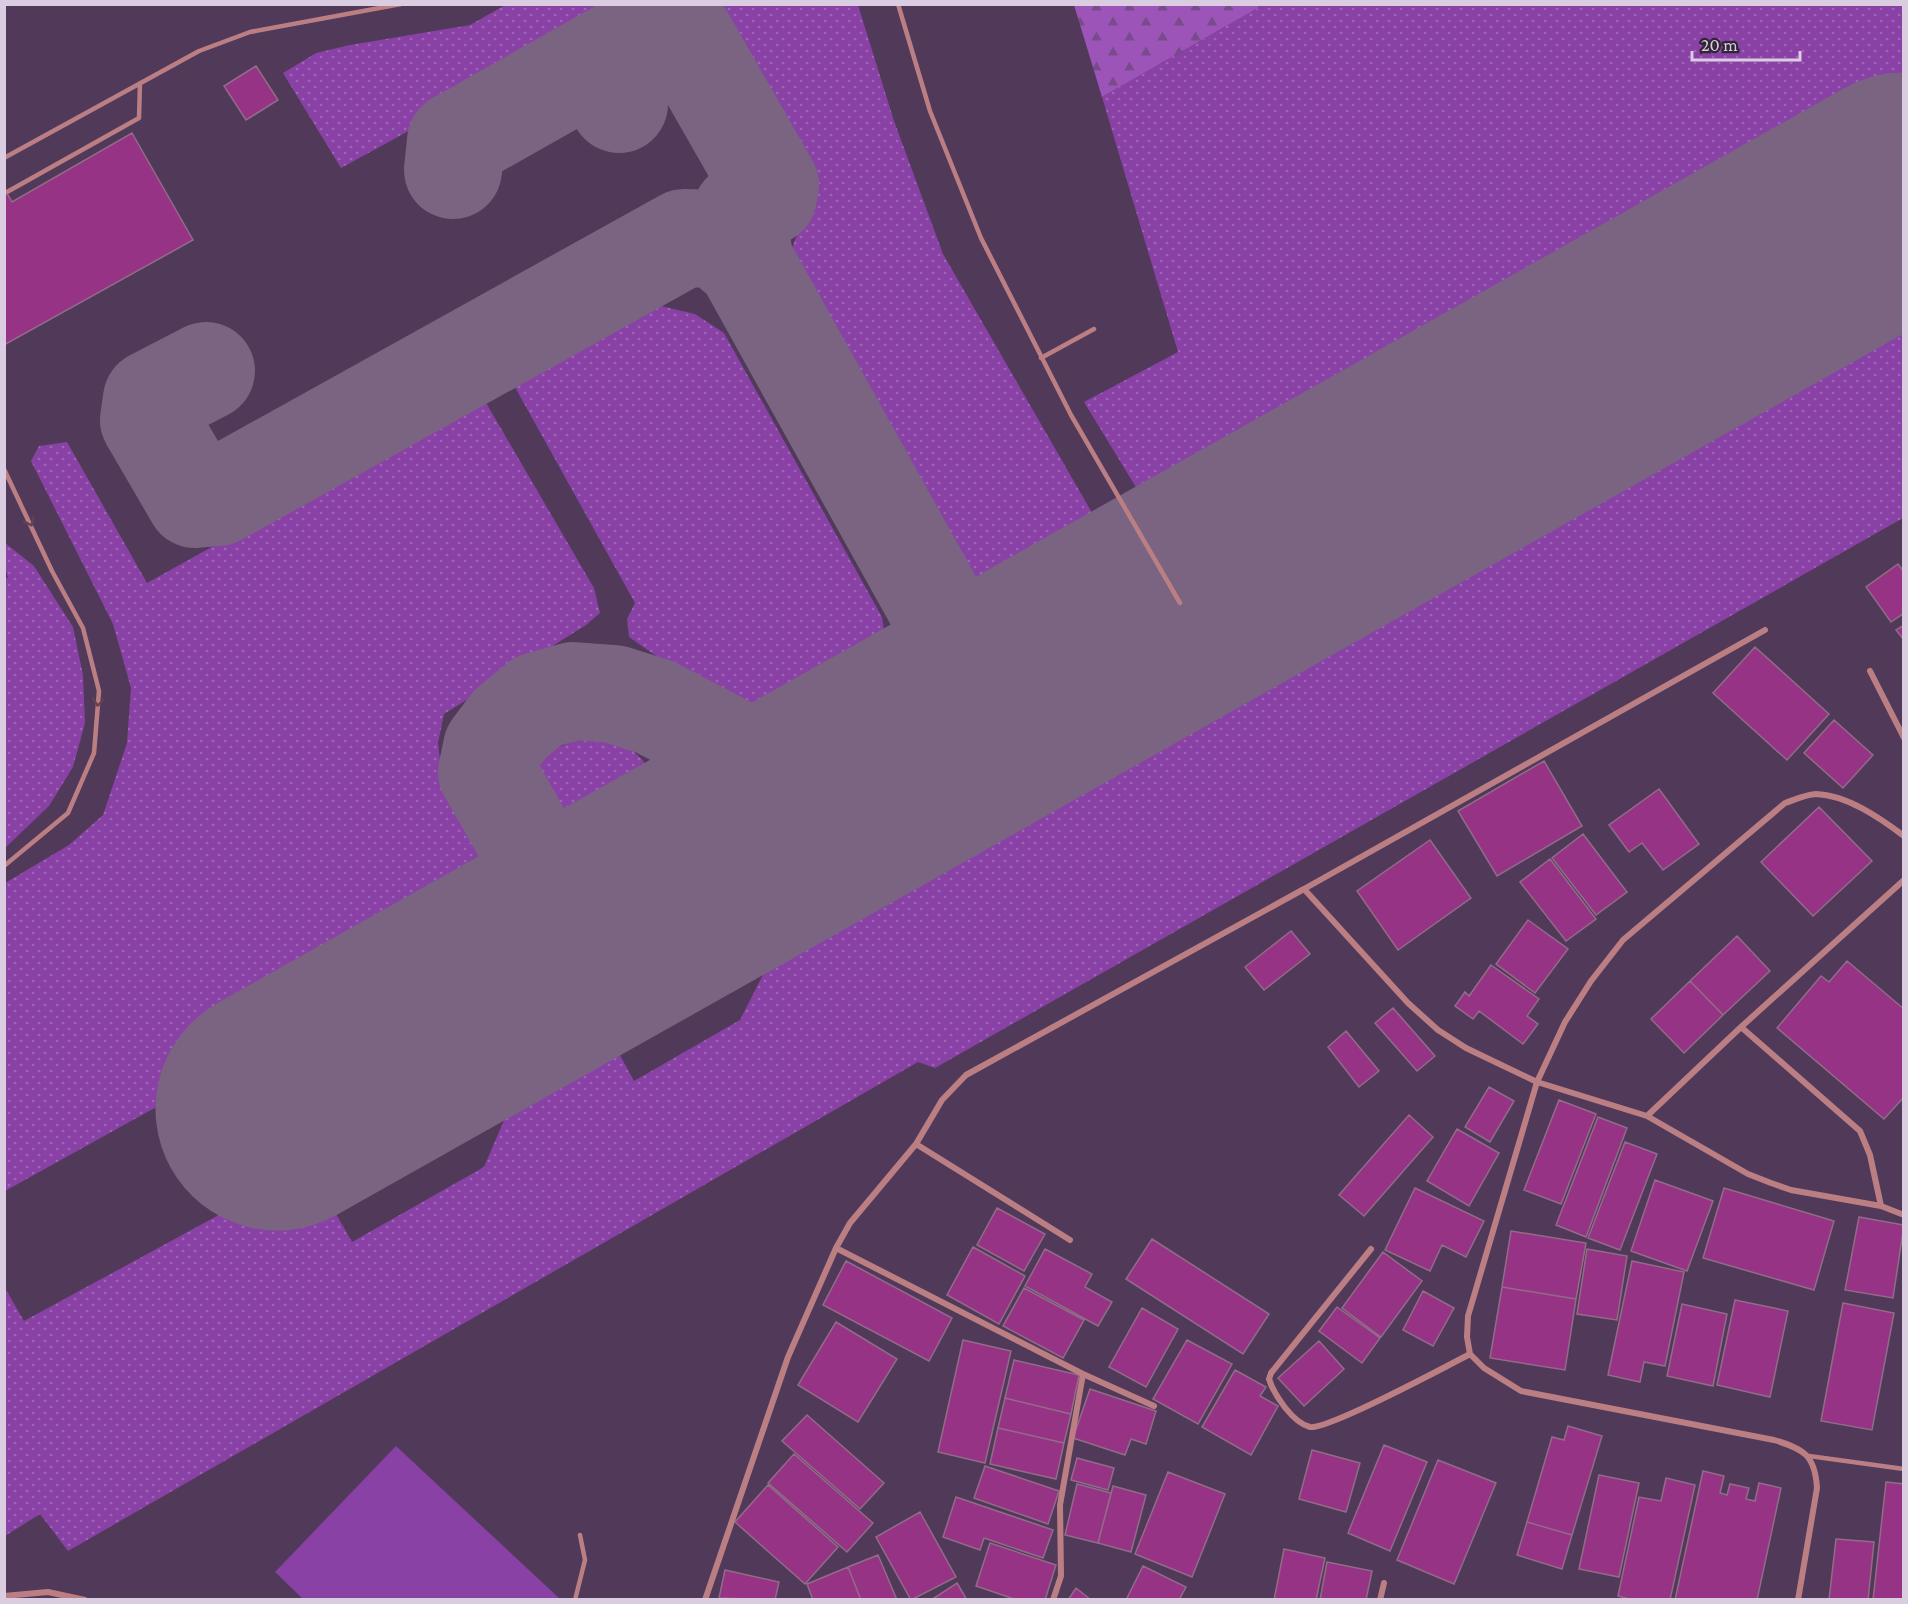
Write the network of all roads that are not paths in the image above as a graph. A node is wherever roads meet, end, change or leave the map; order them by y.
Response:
1 (401, 4) edge
2 (898, 4) edge
3 (140, 83) junction
4 (4, 158) edge
5 (7, 192) dead end
6 (1094, 329) dead end
7 (1041, 358) junction
8 (4, 469) edge
9 (1180, 603) dead end
10 (1765, 630) dead end
11 (1870, 671) dead end
12 (1904, 738) edge
13 (1904, 836) edge
14 (4, 866) edge
15 (1904, 880) edge
16 (1304, 889) junction
17 (1741, 1027) junction
18 (1537, 1082) junction
19 (1647, 1116) junction
20 (916, 1144) junction
21 (1881, 1206) junction
22 (1904, 1215) edge
23 (1070, 1240) dead end
24 (836, 1248) junction
25 (1371, 1249) dead end
26 (1470, 1354) junction
27 (1083, 1374) junction
28 (1154, 1406) dead end
29 (1809, 1456) junction
30 (1904, 1469) edge
31 (580, 1535) dead end
32 (1384, 1583) dead end
33 (4, 1596) edge
34 (85, 1599) edge
35 (575, 1599) edge
36 (705, 1599) edge
37 (1053, 1599) edge
38 (1380, 1599) edge
39 (1798, 1599) edge

1 - 3 lane
2 - 7 lane
3 - 4 lane
3 - 5 lane
6 - 7 lane
7 - 9 lane
8 -> 14 lane
10 - 16 street
11 - 12 street
13 - 18 street
15 - 17 street
16 - 18 street
16 - 20 street
17 - 19 street
17 - 21 street
18 - 19 street
18 - 26 street
19 - 21 street
20 - 23 street
20 - 24 street
21 - 22 street
24 - 27 street
24 - 36 street
25 - 26 street
26 - 29 street
27 - 28 street
27 - 37 street
29 - 30 lane
29 - 39 street
31 - 35 lane
32 - 38 street
33 - 34 street

